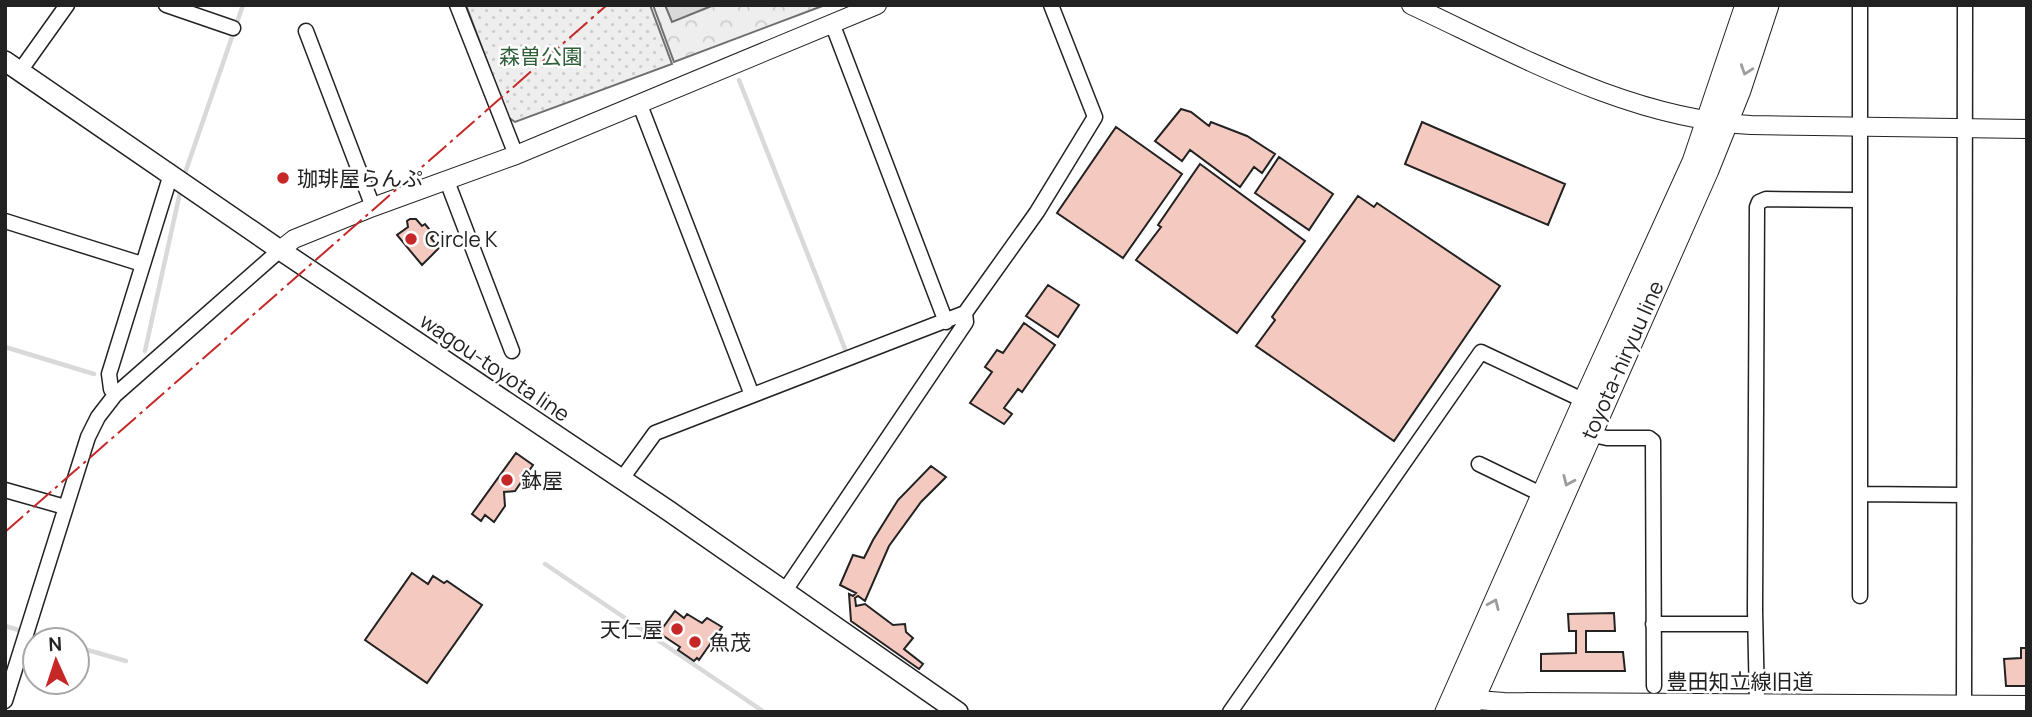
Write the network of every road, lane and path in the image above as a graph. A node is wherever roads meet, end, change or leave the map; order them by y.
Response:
1 (67, 5) edge
2 (166, 5) edge
3 (457, 5) edge
4 (877, 5) edge
5 (1051, 5) edge
6 (1410, 5) edge
7 (1747, 5) edge
8 (1768, 5) edge
9 (1860, 5) edge
10 (1965, 5) edge
11 (204, 11) edge
12 (832, 23) junction
13 (233, 28) dead end
14 (306, 31) dead end
15 (13, 66) edge
16 (640, 105) junction
17 (1717, 122) junction
18 (1860, 127) junction
19 (1965, 128) junction
20 (2027, 130) edge
21 (516, 155) junction
22 (171, 174) junction
23 (447, 181) junction
24 (1860, 200) junction
25 (373, 207) junction
26 (5, 221) edge
27 (280, 250) junction
28 (142, 264) junction
29 (965, 313) junction
30 (946, 322) junction
31 (512, 351) dead end
32 (116, 395) junction
33 (752, 395) junction
34 (1585, 401) junction
35 (1589, 434) junction
36 (1479, 464) dead end
37 (621, 480) junction
38 (5, 490) edge
39 (1860, 494) junction
40 (1543, 495) junction
41 (1963, 495) junction
42 (65, 508) junction
43 (784, 592) junction
44 (1860, 596) dead end
45 (1653, 624) junction
46 (1755, 624) junction
47 (1654, 686) dead end
48 (5, 701) edge
49 (1757, 704) junction
50 (1964, 705) junction
51 (2027, 705) edge
52 (1459, 706) edge
53 (1236, 710) edge
54 (958, 712) edge

1 - 15 street
2 - 11 street
3 - 21 street
4 - 12 street
5 - 29 street
6 - 17 street
7 - 17 main road, toyota-hiryuu line
8 -> 17 main road, toyota-hiryuu line
9 - 18 street
10 - 19 street
11 - 13 street
12 - 16 street
12 - 30 street
14 - 25 street
15 - 22 main road, wagou-toyota line
16 - 21 street
16 - 33 street
17 - 18 street
17 - 34 main road, toyota-hiryuu line
17 - 35 main road, toyota-hiryuu line
18 - 19 street
18 - 24 street
19 - 20 street
19 - 41 street
21 - 23 street
22 - 27 main road, wagou-toyota line
22 - 28 street
23 - 25 street
23 - 31 street
24 - 39 street
24 - 46 street
25 - 27 street
26 - 28 street
27 - 32 street
27 - 37 main road, wagou-toyota line
28 - 32 street
29 - 30 street
29 - 43 street
30 - 33 street
32 - 42 street
33 - 37 street
34 - 40 main road, toyota-hiryuu line
34 - 53 street
35 - 45 street
35 -> 52 main road, toyota-hiryuu line
36 - 40 street
37 - 43 main road, wagou-toyota line
38 - 42 street
39 - 41 street
39 - 44 street
52 -> 40 main road, toyota-hiryuu line
41 - 50 street
42 - 48 street
43 - 54 main road, wagou-toyota line
45 - 46 street
45 - 47 street
46 - 49 street
49 - 50 street, 豊田知立線旧道
49 - 52 street, 豊田知立線旧道
50 - 51 street, 豊田知立線旧道

